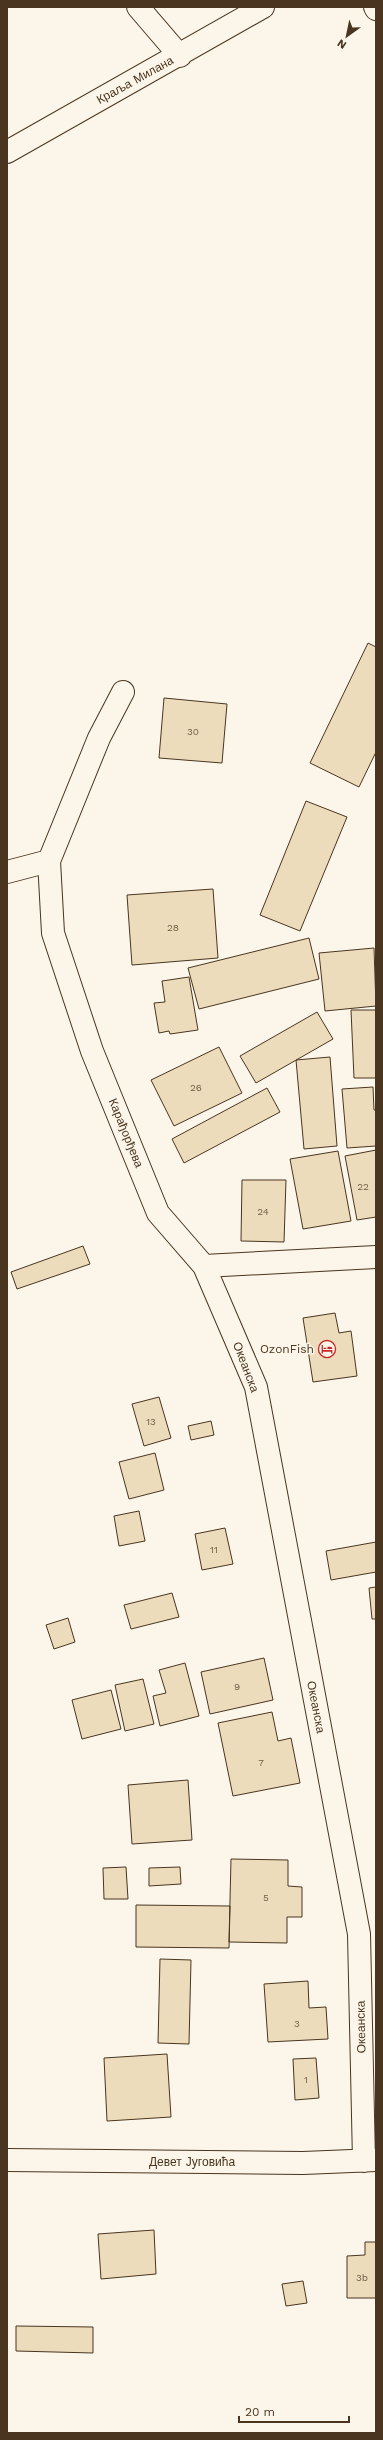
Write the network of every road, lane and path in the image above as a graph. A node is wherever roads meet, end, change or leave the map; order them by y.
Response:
1 (138, 7) edge
2 (263, 7) edge
3 (180, 56) junction
4 (7, 152) edge
5 (123, 692) dead end
6 (49, 860) junction
7 (7, 872) edge
8 (376, 1257) edge
9 (204, 1266) junction
10 (368, 1934) edge
11 (7, 2160) edge
12 (370, 2161) edge

1 - 3 street
2 - 3 street, Краља Милана
3 - 4 street, Краља Милана
5 - 6 street
6 - 7 street
6 - 9 street, Карађорђева
8 - 9 street
9 - 10 street, Океанска
10 - 12 street, Океанска
11 - 12 street, Девет Југовића

